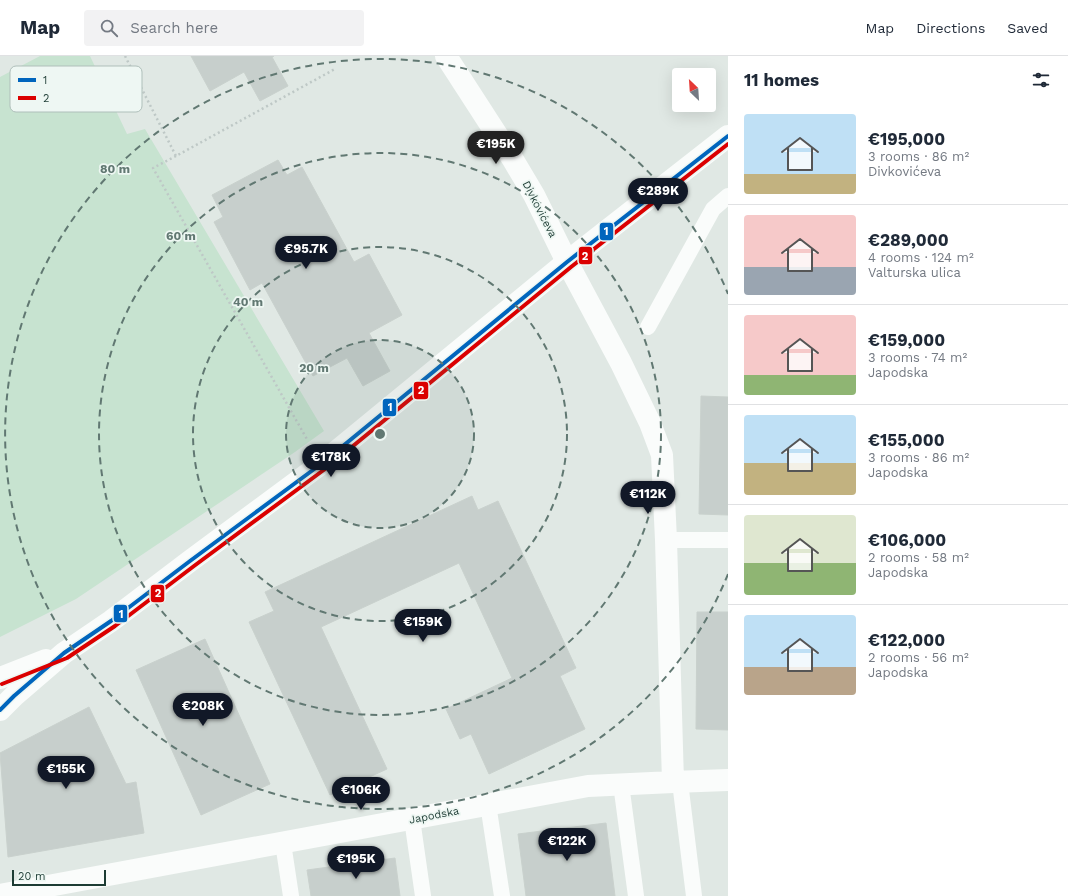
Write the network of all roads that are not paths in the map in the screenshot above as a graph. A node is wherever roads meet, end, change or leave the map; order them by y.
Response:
1 (446, 56) edge
2 (728, 136) edge
3 (728, 196) edge
4 (567, 262) junction
5 (648, 327) dead end
6 (666, 540) junction
7 (728, 540) edge
8 (64, 653) junction
9 (0, 678) edge
10 (0, 710) edge
11 (728, 780) edge
12 (677, 782) junction
13 (621, 784) junction
14 (488, 804) junction
15 (412, 819) junction
16 (283, 843) junction
17 (0, 895) edge
18 (291, 896) edge
19 (424, 896) edge
20 (502, 896) edge
21 (636, 896) edge
22 (694, 896) edge

1 - 4 street, Divkovićeva
2 - 4 street
3 - 5 lane
4 - 6 street, Divkovićeva
4 - 8 street
6 - 7 lane
6 - 12 street, Divkovićeva
8 - 9 street
8 - 10 street
11 - 12 street, Japodska
12 - 13 street, Japodska
12 - 22 lane
13 - 14 street, Japodska
13 - 21 lane
14 - 15 street, Japodska
14 - 20 lane
15 - 16 street, Japodska
15 - 19 lane
16 - 17 street, Japodska
16 - 18 lane

